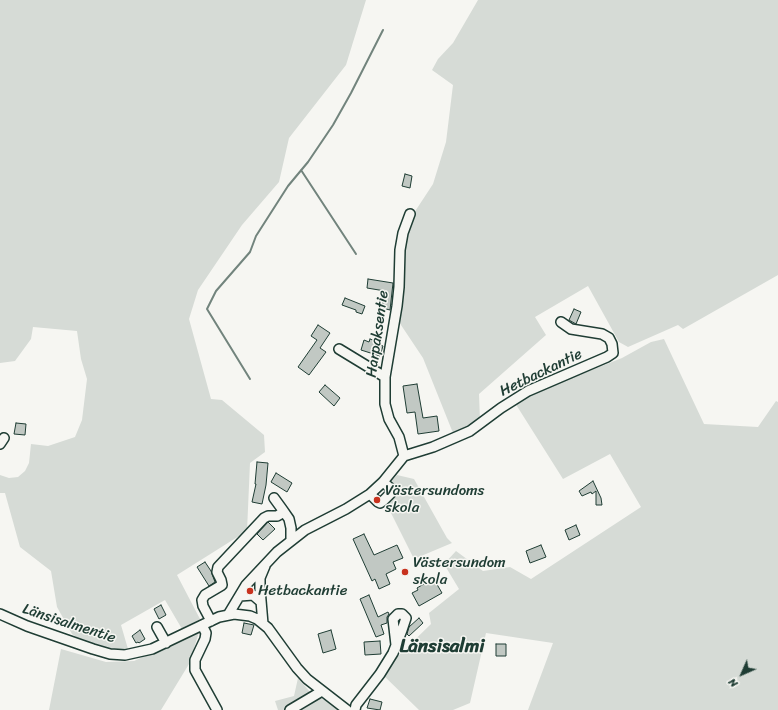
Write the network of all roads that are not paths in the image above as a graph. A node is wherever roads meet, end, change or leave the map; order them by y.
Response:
1 (410, 214) dead end
2 (561, 322) dead end
3 (338, 349) dead end
4 (384, 377) junction
5 (404, 456) junction
6 (383, 482) junction
7 (370, 494) junction
8 (274, 498) dead end
9 (284, 512) junction
10 (290, 540) junction
11 (267, 563) junction
12 (240, 596) junction
13 (260, 601) junction
14 (0, 614) edge
15 (228, 615) junction
16 (211, 620) junction
17 (263, 624) junction
18 (202, 625) junction
19 (156, 627) dead end
20 (166, 643) junction
21 (396, 645) dead end
22 (322, 691) junction
23 (217, 710) edge
24 (290, 710) edge
25 (347, 710) edge
26 (355, 710) edge

1 - 4 street, Harpaksentie
2 - 5 street, Hetbackantie
3 - 4 street
4 - 5 street, Harpaksentie
5 - 6 street
6 - 7 street
6 - 7 street
7 - 10 street
8 - 9 street
9 - 10 street
9 - 16 street
10 - 11 street
11 - 12 street
11 - 13 street
12 - 13 street
12 - 15 street
13 - 17 street
14 - 20 street, Länsisalmentie
15 - 16 street, Länsisalmentie
15 - 17 street, Länsisalmentie
16 - 18 street, Länsisalmentie
17 - 22 street, Länsisalmentie
18 - 20 street, Länsisalmentie
18 - 23 street
19 - 20 street
21 - 26 street
22 - 24 street
22 - 25 street, Länsisalmentie

